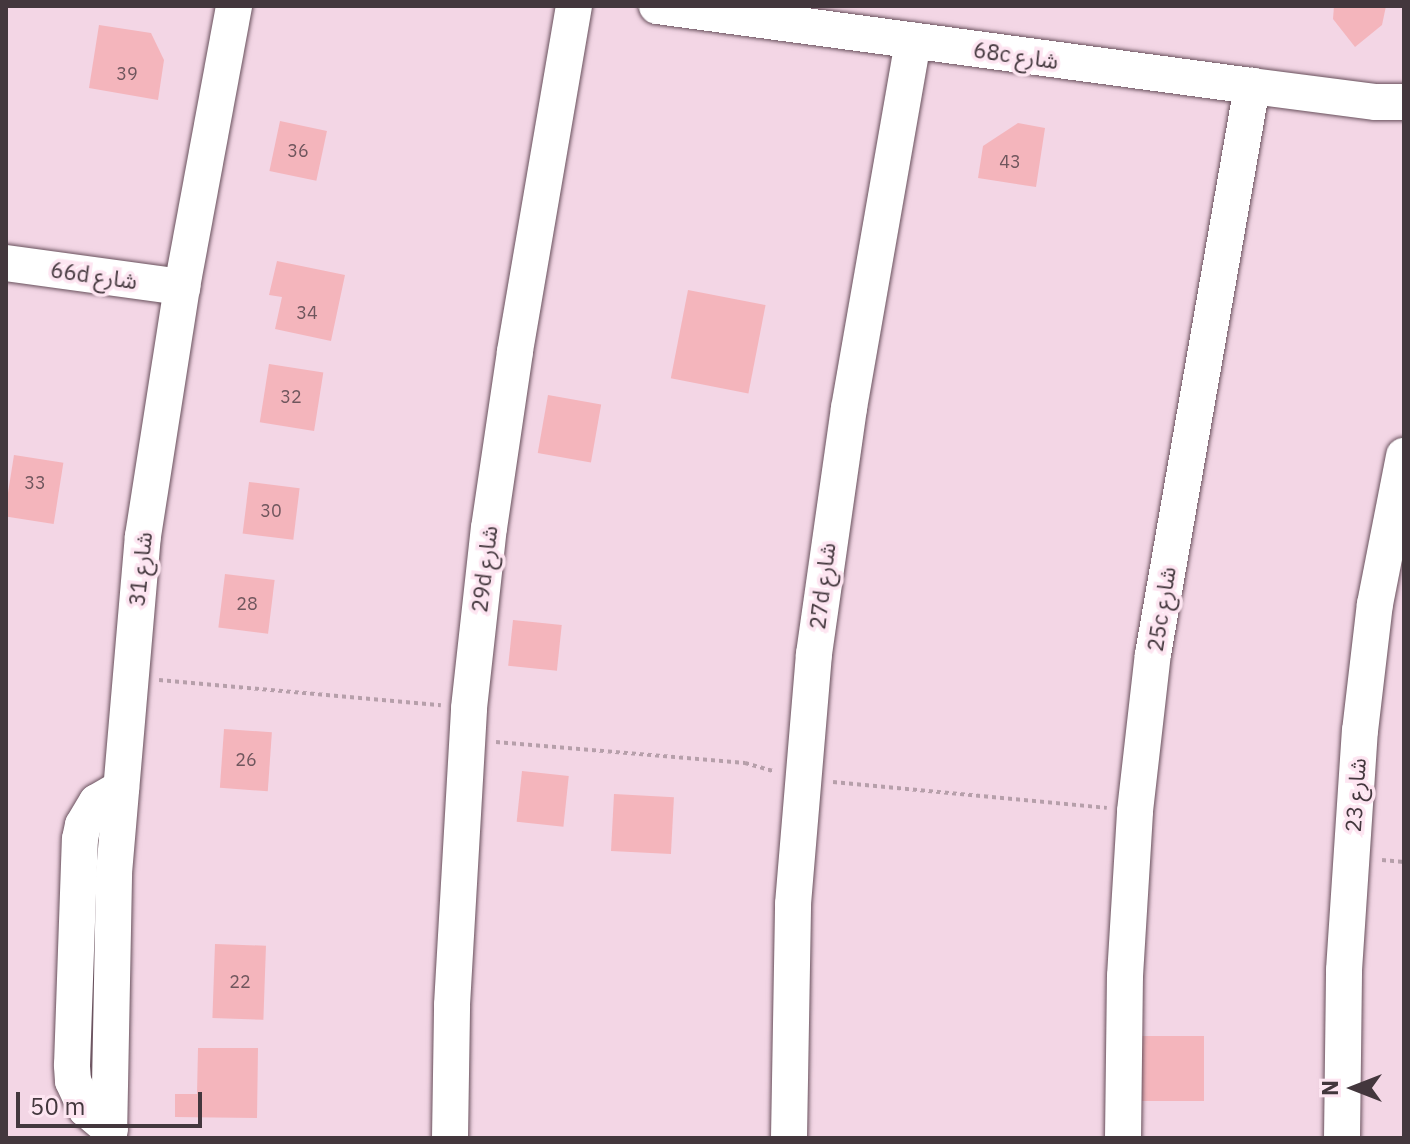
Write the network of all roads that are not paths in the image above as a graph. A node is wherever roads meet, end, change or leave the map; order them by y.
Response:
1 (234, 6) edge
2 (574, 6) edge
3 (657, 6) edge
4 (862, 20) edge
5 (913, 41) junction
6 (1252, 86) junction
7 (1395, 106) edge
8 (6, 263) edge
9 (182, 287) junction
10 (1404, 456) edge
11 (110, 1134) edge
12 (450, 1138) edge
13 (789, 1138) edge
14 (1123, 1138) edge
15 (1342, 1138) edge

1 - 9 street, شارع 31
2 - 12 street, 29d شارع
3 - 4 street, 68c شارع
4 - 5 street, 68c شارع
5 - 6 street, 68c شارع
5 - 13 street, 27d شارع
6 - 7 street, 68c شارع
6 - 14 street, 25c شارع
8 - 9 street, 66d شارع
9 - 11 street, شارع 31
10 - 15 street, شارع 23

